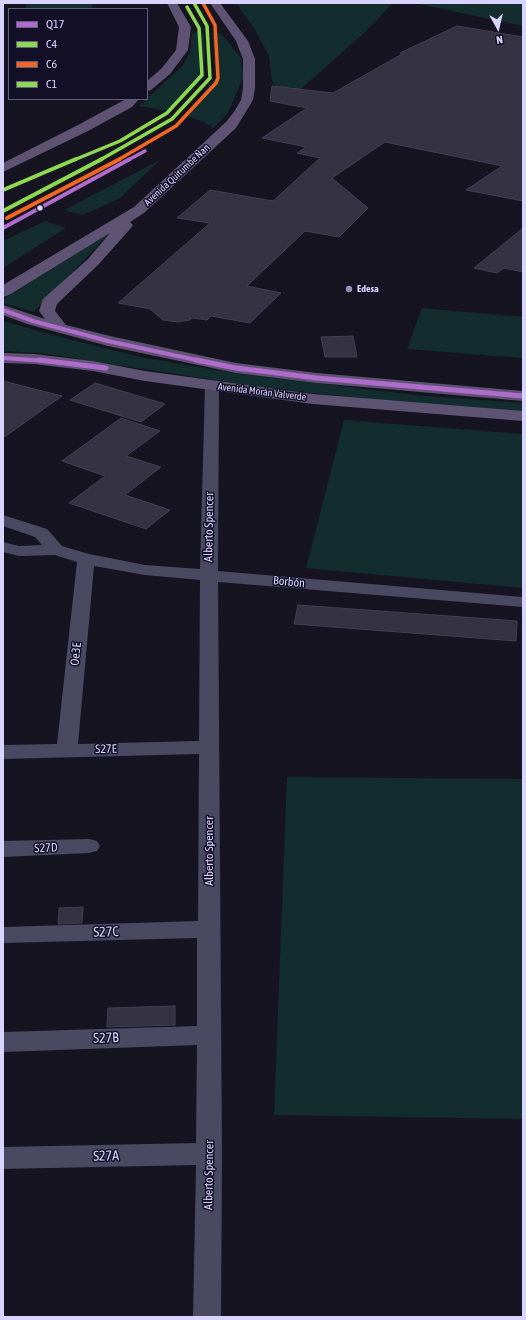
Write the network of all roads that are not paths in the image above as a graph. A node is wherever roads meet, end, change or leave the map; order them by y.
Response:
1 (172, 3) edge
2 (215, 3) edge
3 (148, 86) edge
4 (132, 100) edge
5 (3, 168) edge
6 (139, 210) junction
7 (3, 292) edge
8 (3, 310) edge
9 (61, 329) junction
10 (3, 358) edge
11 (212, 386) junction
12 (523, 396) edge
13 (523, 416) edge
14 (3, 520) edge
15 (3, 547) edge
16 (56, 550) junction
17 (86, 559) junction
18 (209, 576) junction
19 (523, 602) edge
20 (208, 747) junction
21 (67, 750) junction
22 (3, 752) edge
23 (89, 846) dead end
24 (3, 849) edge
25 (209, 929) junction
26 (3, 935) edge
27 (209, 1035) junction
28 (3, 1042) edge
29 (209, 1154) junction
30 (3, 1158) edge
31 (207, 1317) edge

1 - 3 main road
2 - 6 main road, Avenida Quitumbe Ñan
4 - 5 main road
6 - 7 main road, Avenida Quitumbe Ñan
6 - 9 main road
8 - 9 main road, Avenida Morán Valverde
9 - 12 main road, Avenida Morán Valverde
10 - 11 main road, Avenida Morán Valverde
11 - 13 main road, Avenida Morán Valverde
11 - 18 street, Alberto Spencer
14 - 16 street
15 - 16 street, Borbón
16 - 17 street, Borbón
17 - 18 street, Borbón
17 - 21 street, Oe3E
18 - 19 street, Borbón
18 - 20 street, Alberto Spencer
20 - 21 street, S27E
20 - 25 street, Alberto Spencer
21 - 22 street, S27E
23 - 24 street, S27D
25 - 26 street, S27C
25 - 27 street, Alberto Spencer
27 - 28 street, S27B
27 - 29 street, Alberto Spencer
29 - 30 street, S27A
29 - 31 street, Alberto Spencer

